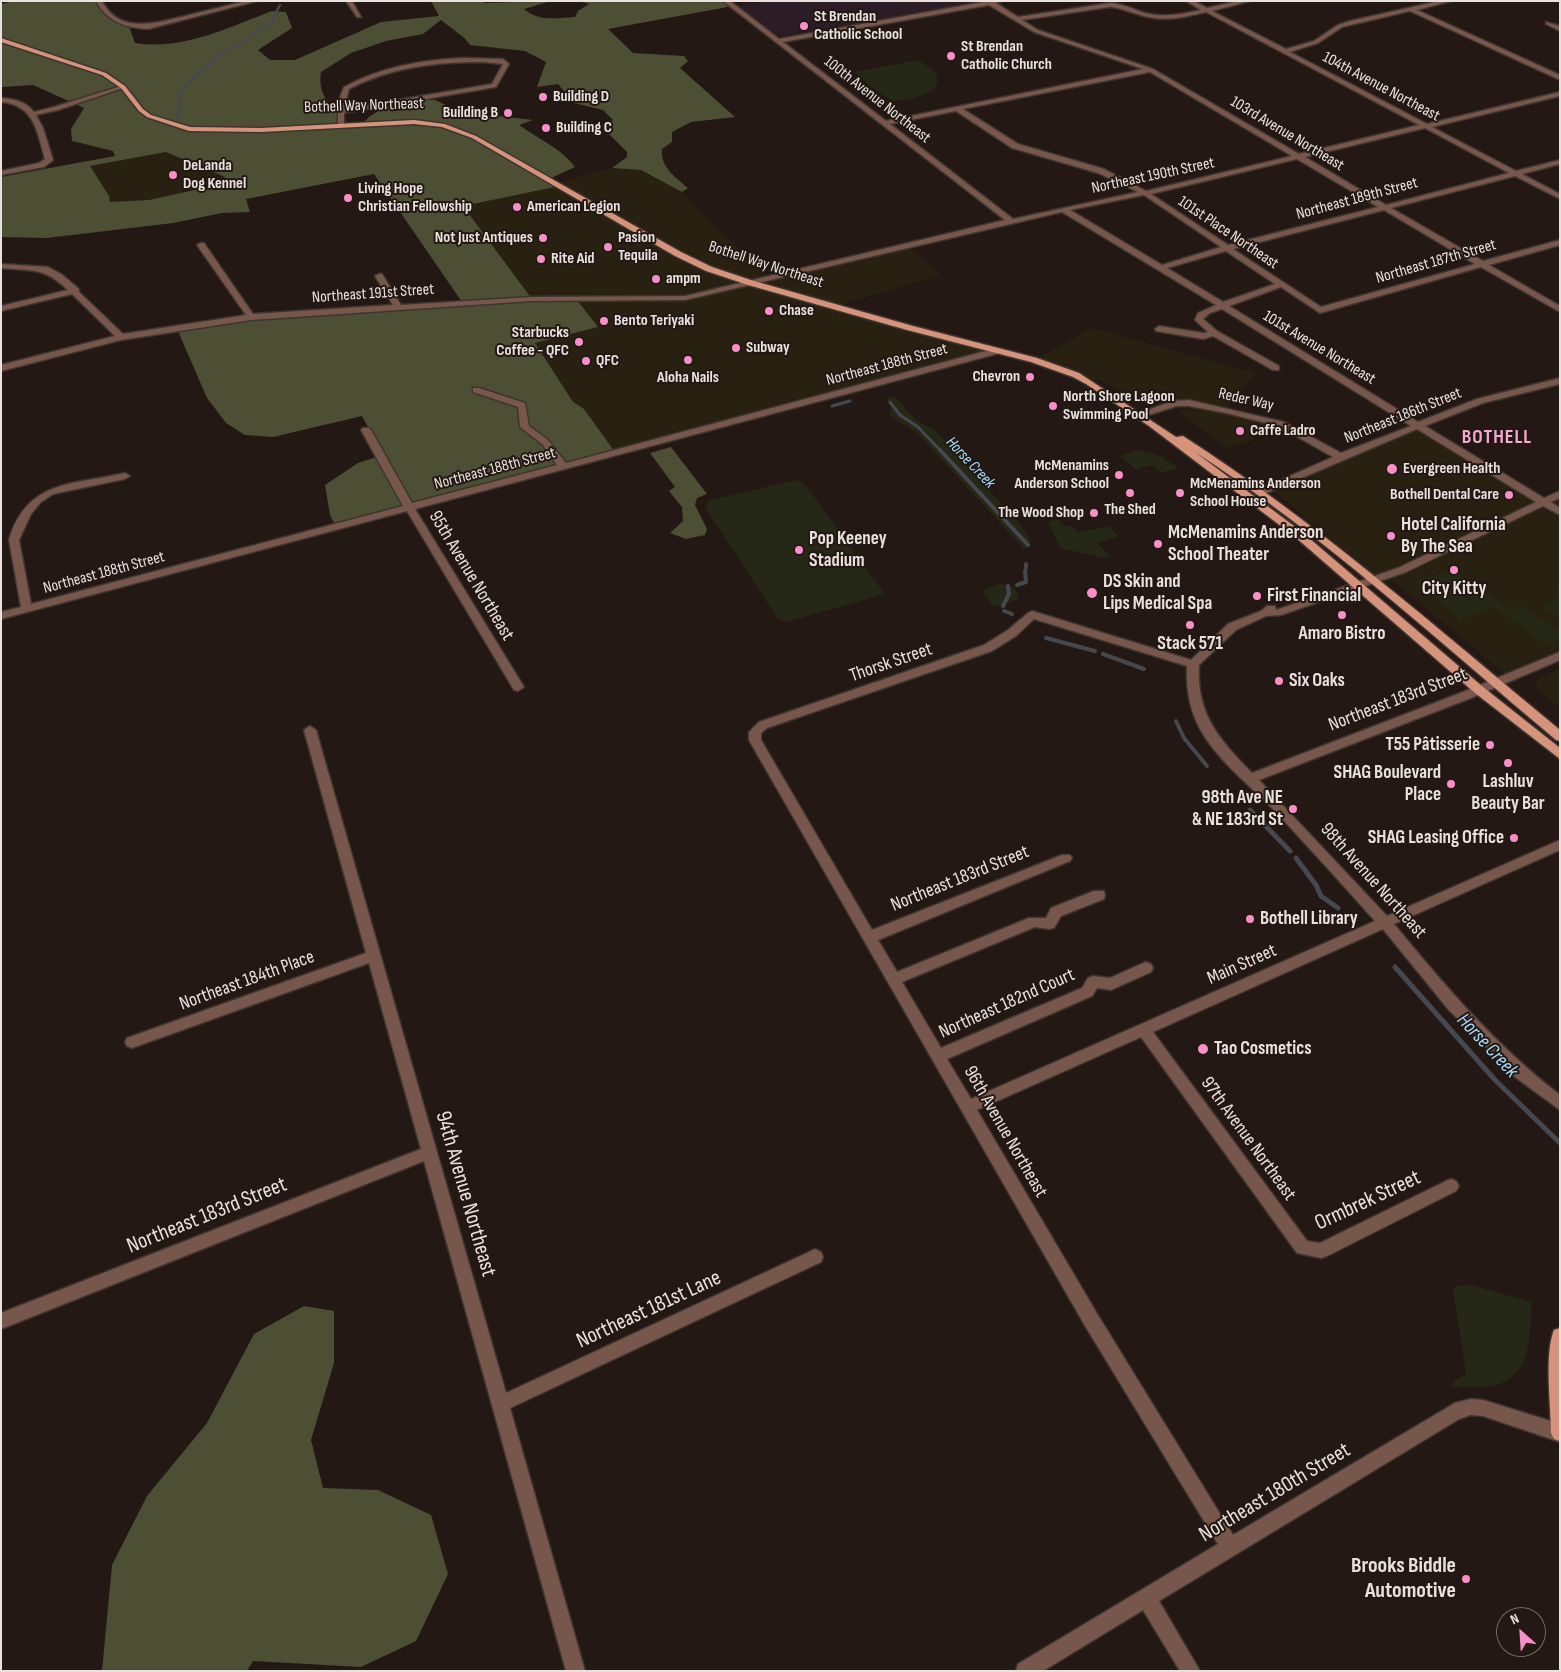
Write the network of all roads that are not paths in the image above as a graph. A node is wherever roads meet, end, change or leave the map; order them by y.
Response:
1 (99, 1) edge
2 (254, 1) edge
3 (349, 1) edge
4 (726, 1) edge
5 (1000, 1) edge
6 (1189, 1) edge
7 (1248, 1) edge
8 (1448, 1) edge
9 (991, 3) junction
10 (1411, 9) junction
11 (1205, 10) junction
12 (359, 16) dead end
13 (1017, 19) junction
14 (1548, 24) dead end
15 (1560, 28) edge
16 (1, 40) edge
17 (778, 41) junction
18 (1284, 52) junction
19 (1151, 70) junction
20 (1560, 78) edge
21 (123, 87) junction
22 (1560, 94) edge
23 (1, 100) edge
24 (958, 109) junction
25 (340, 112) junction
26 (33, 114) junction
27 (885, 123) junction
28 (341, 124) junction
29 (1426, 126) junction
30 (1298, 157) junction
31 (1560, 162) edge
32 (1515, 173) junction
33 (1, 174) edge
34 (1145, 193) junction
35 (1560, 197) edge
36 (1384, 207) junction
37 (1064, 209) junction
38 (1011, 222) junction
39 (1560, 242) edge
40 (201, 245) dead end
41 (1226, 248) junction
42 (1480, 264) junction
43 (1, 266) edge
44 (1163, 267) junction
45 (379, 276) dead end
46 (751, 283) junction
47 (1280, 285) junction
48 (76, 291) junction
49 (1222, 306) junction
50 (398, 307) junction
51 (1, 309) edge
52 (1320, 310) joint
53 (1560, 310) edge
54 (251, 317) junction
55 (1159, 329) dead end
56 (1214, 333) junction
57 (121, 337) junction
58 (997, 351) junction
59 (1, 368) edge
60 (1276, 368) dead end
61 (1560, 381) edge
62 (476, 390) dead end
63 (1139, 415) junction
64 (1417, 425) junction
65 (366, 430) dead end
66 (1340, 457) junction
67 (562, 466) junction
68 (126, 476) dead end
69 (1262, 492) junction
70 (1560, 494) edge
71 (1543, 502) junction
72 (409, 507) junction
73 (1560, 512) edge
74 (1372, 580) junction
75 (1357, 585) junction
76 (27, 609) junction
77 (1, 616) edge
78 (1560, 656) edge
79 (1193, 664) junction
80 (1496, 683) junction
81 (518, 687) dead end
82 (1479, 690) junction
83 (310, 730) dead end
84 (755, 732) joint
85 (1560, 737) edge
86 (1560, 755) edge
87 (1250, 779) junction
88 (1560, 846) edge
89 (1066, 858) dead end
90 (1098, 895) dead end
91 (1385, 923) junction
92 (870, 937) junction
93 (374, 956) junction
94 (1146, 968) dead end
95 (894, 979) junction
96 (1143, 1029) junction
97 (132, 1042) dead end
98 (938, 1056) junction
99 (1560, 1104) edge
100 (968, 1107) junction
101 (430, 1152) junction
102 (1451, 1186) dead end
103 (1303, 1248) joint
104 (815, 1257) dead end
105 (1, 1321) edge
106 (1560, 1336) edge
107 (501, 1404) junction
108 (1560, 1433) edge
109 (1231, 1548) junction
110 (1146, 1597) junction
111 (576, 1671) edge
112 (1025, 1671) edge
113 (1191, 1671) edge

1 - 2 street
3 - 12 street
4 - 17 street, 100th Avenue Northeast
5 - 9 street
6 - 11 street, 104th Avenue Northeast
7 - 11 street
8 - 10 street
9 - 13 street, 103rd Avenue Northeast
9 - 17 street
10 - 18 street
10 - 20 street
11 - 13 street
11 - 18 street, 104th Avenue Northeast
13 - 19 street, 103rd Avenue Northeast
14 - 15 street
16 - 21 main road, Bothell Way Northeast
17 - 27 street, 100th Avenue Northeast
18 - 29 street, 104th Avenue Northeast
19 - 24 street
19 - 30 street, 103rd Avenue Northeast
21 - 26 street
21 - 28 main road, Bothell Way Northeast
22 - 29 street, Northeast 190th Street
23 - 26 street
24 - 27 street
24 - 34 street, 101st Place Northeast
25 - 25 street
25 - 28 street
26 - 33 street
27 - 38 street, 100th Avenue Northeast
28 - 46 main road, Bothell Way Northeast
29 - 30 street, Northeast 190th Street
29 - 32 street, 104th Avenue Northeast
30 - 34 street, Northeast 190th Street
30 - 36 street, 103rd Avenue Northeast
31 - 32 street, Northeast 189th Street
32 - 35 street, 104th Avenue Northeast
32 - 36 street, Northeast 189th Street
34 - 37 street, Northeast 190th Street
34 - 41 street, 101st Place Northeast
36 - 41 street, Northeast 189th Street
36 - 42 street, 103rd Avenue Northeast
37 - 38 street, Northeast 190th Street
37 - 44 street, 101st Avenue Northeast
38 - 46 street, Northeast 190th Street
39 - 42 street, Northeast 187th Street
40 - 54 street
41 - 44 street, Northeast 189th Street
41 - 47 street, 101st Place Northeast
42 - 52 street, Northeast 187th Street
42 - 53 street, 103rd Avenue Northeast
43 - 48 street
44 - 49 street, 101st Avenue Northeast
45 - 50 street
46 - 50 street, Northeast 191st Street
46 - 58 main road, Bothell Way Northeast
47 - 49 street
47 - 52 street, 101st Place Northeast
48 - 51 street
48 - 57 street
49 - 56 street
49 - 64 street, 101st Avenue Northeast
50 - 54 street, Northeast 191st Street
54 - 57 street, Northeast 191st Street
55 - 56 street
56 - 60 street
57 - 59 street, Northeast 191st Street
58 - 63 main road, Bothell Way Northeast
58 - 67 street, Northeast 188th Street
61 - 64 street, Northeast 186th Street
62 - 67 street
63 - 66 street, Reder Way
63 - 69 main road, Bothell Way Northeast
63 - 75 main road, Bothell Way Northeast
64 - 66 street, Northeast 186th Street
64 - 71 street, 101st Avenue Northeast
65 - 72 street, 95th Avenue Northeast
66 - 69 street, Northeast 186th Street
67 - 72 street, Northeast 188th Street
68 - 76 street
69 - 74 main road, Bothell Way Northeast
70 - 71 street
71 - 73 street, 101st Avenue Northeast
71 - 74 street
72 - 76 street, Northeast 188th Street
72 - 81 street, 95th Avenue Northeast
74 - 75 street
74 - 80 main road, Bothell Way Northeast
75 - 79 street
75 - 82 main road, Bothell Way Northeast
76 - 77 street, Northeast 188th Street
78 - 80 street, Northeast 183rd Street
79 - 84 street, Thorsk Street
79 - 87 street, 98th Avenue Northeast
80 - 82 street, Northeast 183rd Street
80 - 85 main road, Bothell Way Northeast
82 - 86 main road, Bothell Way Northeast
82 - 87 street, Northeast 183rd Street
83 - 93 street, 94th Avenue Northeast
84 - 92 street, 96th Avenue Northeast
87 - 91 street, 98th Avenue Northeast
88 - 91 street, Main Street
89 - 92 street, Northeast 183rd Street
90 - 95 street
91 - 96 street, Main Street
91 - 99 street, 98th Avenue Northeast
92 - 95 street, 96th Avenue Northeast
93 - 97 street, Northeast 184th Place
93 - 101 street, 94th Avenue Northeast
94 - 98 street, Northeast 182nd Court
95 - 98 street, 96th Avenue Northeast
96 - 100 street, Main Street
96 - 103 street, 97th Avenue Northeast
98 - 100 street, 96th Avenue Northeast
100 - 109 street, 96th Avenue Northeast
101 - 105 street, Northeast 183rd Street
101 - 107 street, 94th Avenue Northeast
102 - 103 street, Ormbrek Street
104 - 107 street, Northeast 181st Lane
106 - 108 main road
107 - 111 street, 94th Avenue Northeast
108 - 109 street, Northeast 180th Street
109 - 110 street, Northeast 180th Street
110 - 112 street, Northeast 180th Street
110 - 113 street

